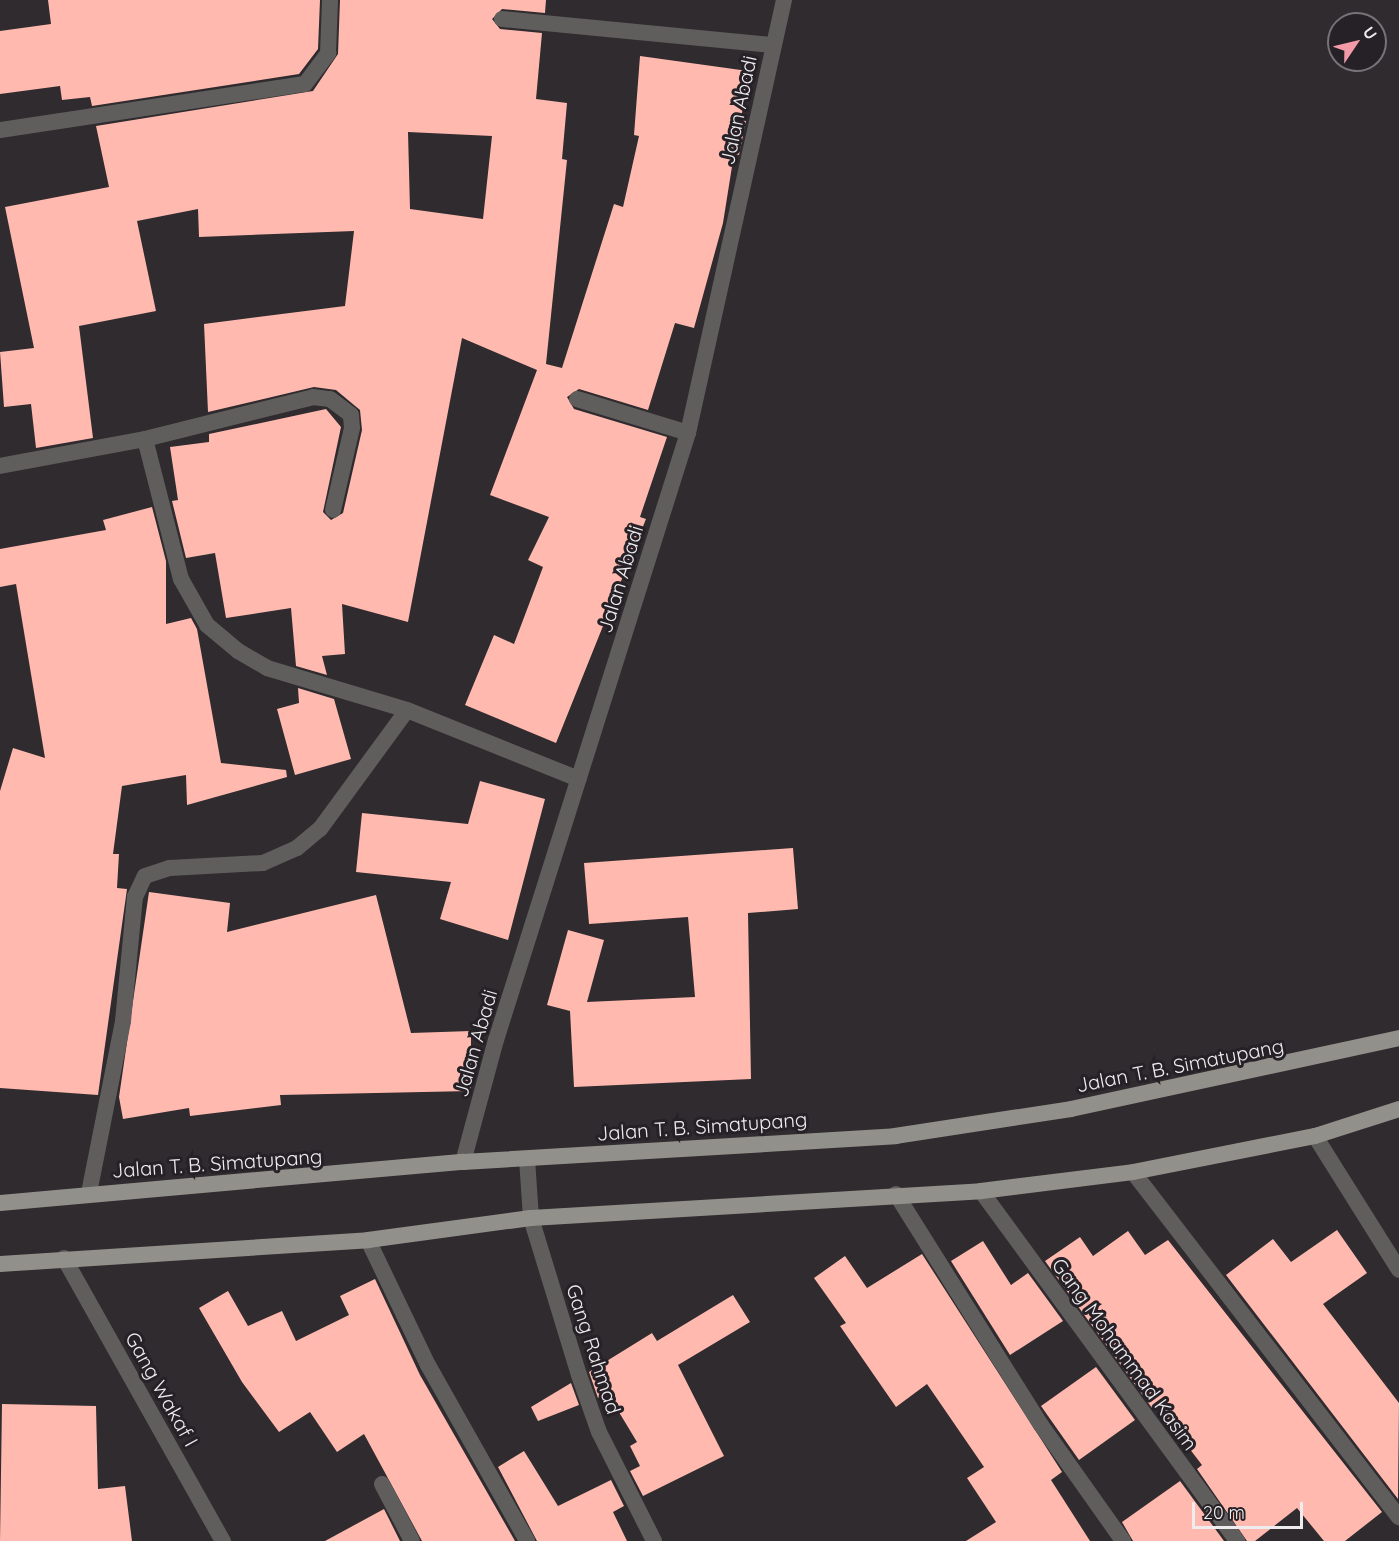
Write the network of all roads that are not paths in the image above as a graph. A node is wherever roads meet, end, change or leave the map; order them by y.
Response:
1 (330, 0) edge
2 (784, 0) edge
3 (502, 19) dead end
4 (774, 45) junction
5 (0, 130) edge
6 (577, 399) dead end
7 (688, 433) junction
8 (145, 439) junction
9 (0, 466) edge
10 (333, 510) dead end
11 (407, 710) junction
12 (579, 779) junction
13 (1399, 1038) edge
14 (1399, 1109) edge
15 (1315, 1137) junction
16 (527, 1159) junction
17 (463, 1162) junction
18 (1133, 1172) junction
19 (981, 1191) junction
20 (88, 1194) junction
21 (896, 1194) junction
22 (0, 1203) edge
23 (531, 1218) junction
24 (368, 1240) junction
25 (64, 1258) junction
26 (0, 1264) edge
27 (1399, 1270) edge
28 (382, 1484) dead end
29 (1399, 1517) edge
30 (224, 1541) edge
31 (412, 1541) edge
32 (527, 1541) edge
33 (654, 1541) edge
34 (1123, 1541) edge
35 (1237, 1541) edge

1 - 5 street
2 - 4 street, Jalan Abadi
3 - 4 street
4 - 7 street, Jalan Abadi
6 - 7 street
7 - 12 street, Jalan Abadi
8 - 9 street
8 - 10 street
8 - 11 street
11 - 12 street
11 - 20 street
12 - 17 street, Jalan Abadi
13 - 16 main road, Jalan T. B. Simatupang
14 - 15 main road
15 - 18 main road
15 - 27 street
16 - 17 main road, Jalan T. B. Simatupang
16 - 23 street, Gang Rahmad
17 - 20 main road, Jalan T. B. Simatupang
18 - 19 main road
18 - 29 street
19 - 21 main road
19 - 35 street, Gang Mohammad Kasim
20 - 22 main road, Jalan T. B. Simatupang
21 - 23 main road
21 - 34 street
23 - 24 main road
23 - 33 street, Gang Rahmad
24 - 25 main road
24 - 32 street
25 - 26 main road
25 - 30 street, Gang Wakaf I
28 - 31 street

